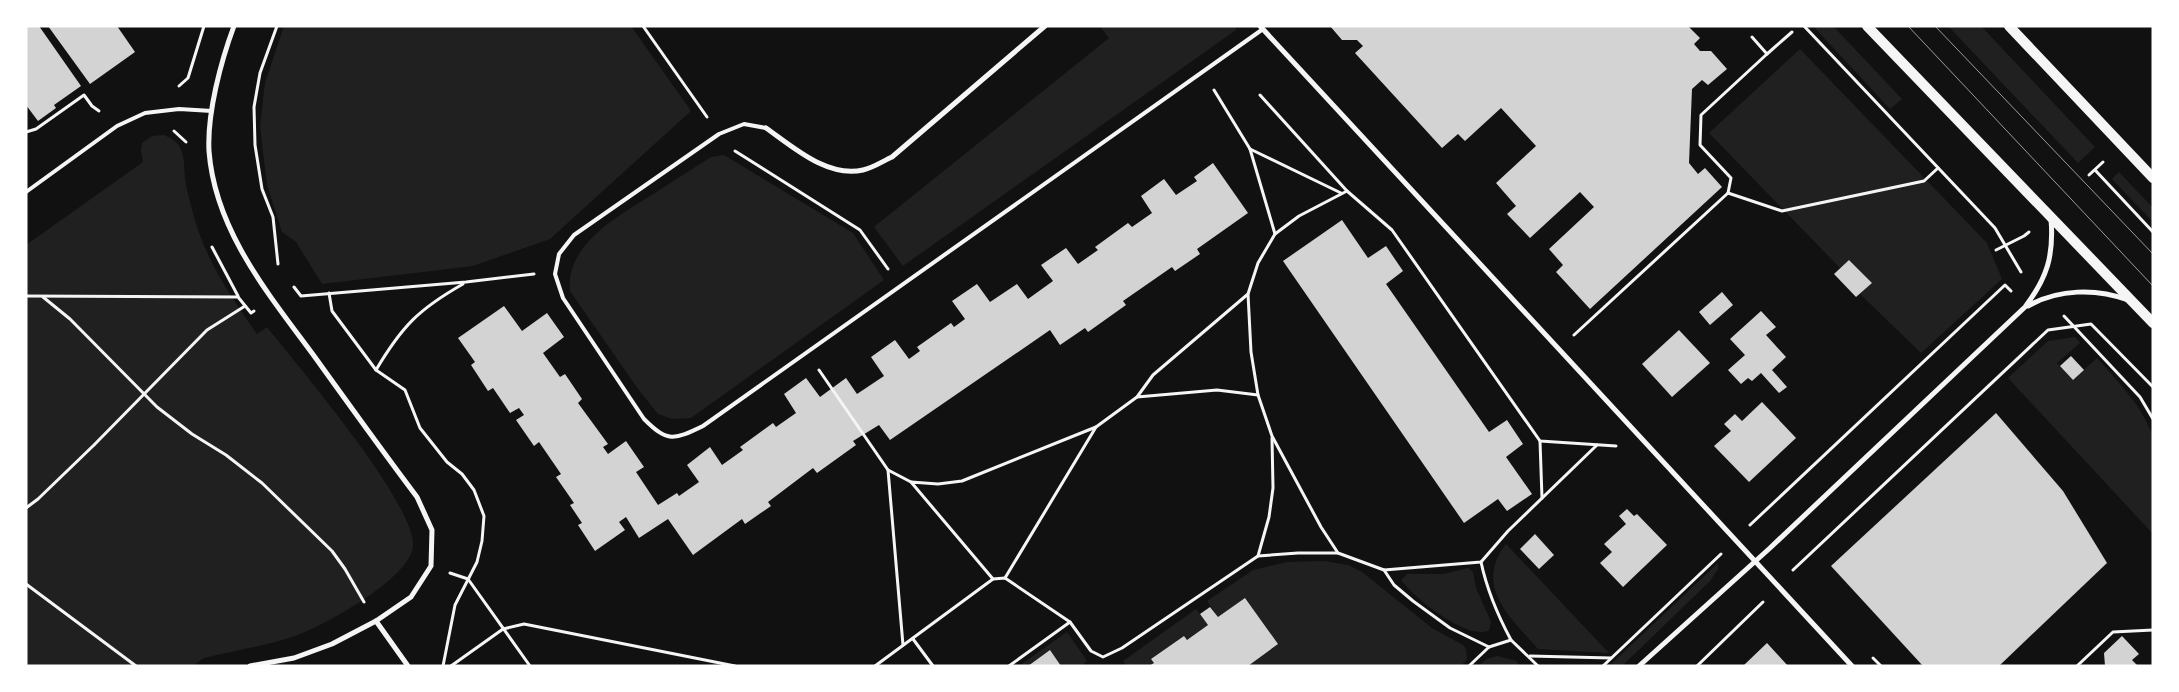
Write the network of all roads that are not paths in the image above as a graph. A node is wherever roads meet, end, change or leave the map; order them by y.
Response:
1 (234, 26) edge
2 (1045, 26) edge
3 (1867, 26) edge
4 (2009, 26) edge
5 (1262, 28) edge
6 (212, 111) junction
7 (766, 128) joint
8 (2153, 178) edge
9 (26, 192) edge
10 (2050, 219) junction
11 (2130, 301) junction
12 (2025, 307) junction
13 (2153, 323) edge
14 (1755, 561) junction
15 (376, 621) junction
16 (250, 666) edge
17 (408, 666) edge
18 (1639, 666) edge
19 (1852, 666) edge

1 - 6 street
2 - 7 street
3 - 10 main road
4 - 8 main road
5 - 7 lane
5 - 14 street
6 - 9 lane
6 - 15 street
10 - 11 main road
10 - 12 street
11 - 12 street
11 - 13 main road
12 - 14 street
14 - 18 street
14 - 19 street
15 - 16 street
15 - 17 street

